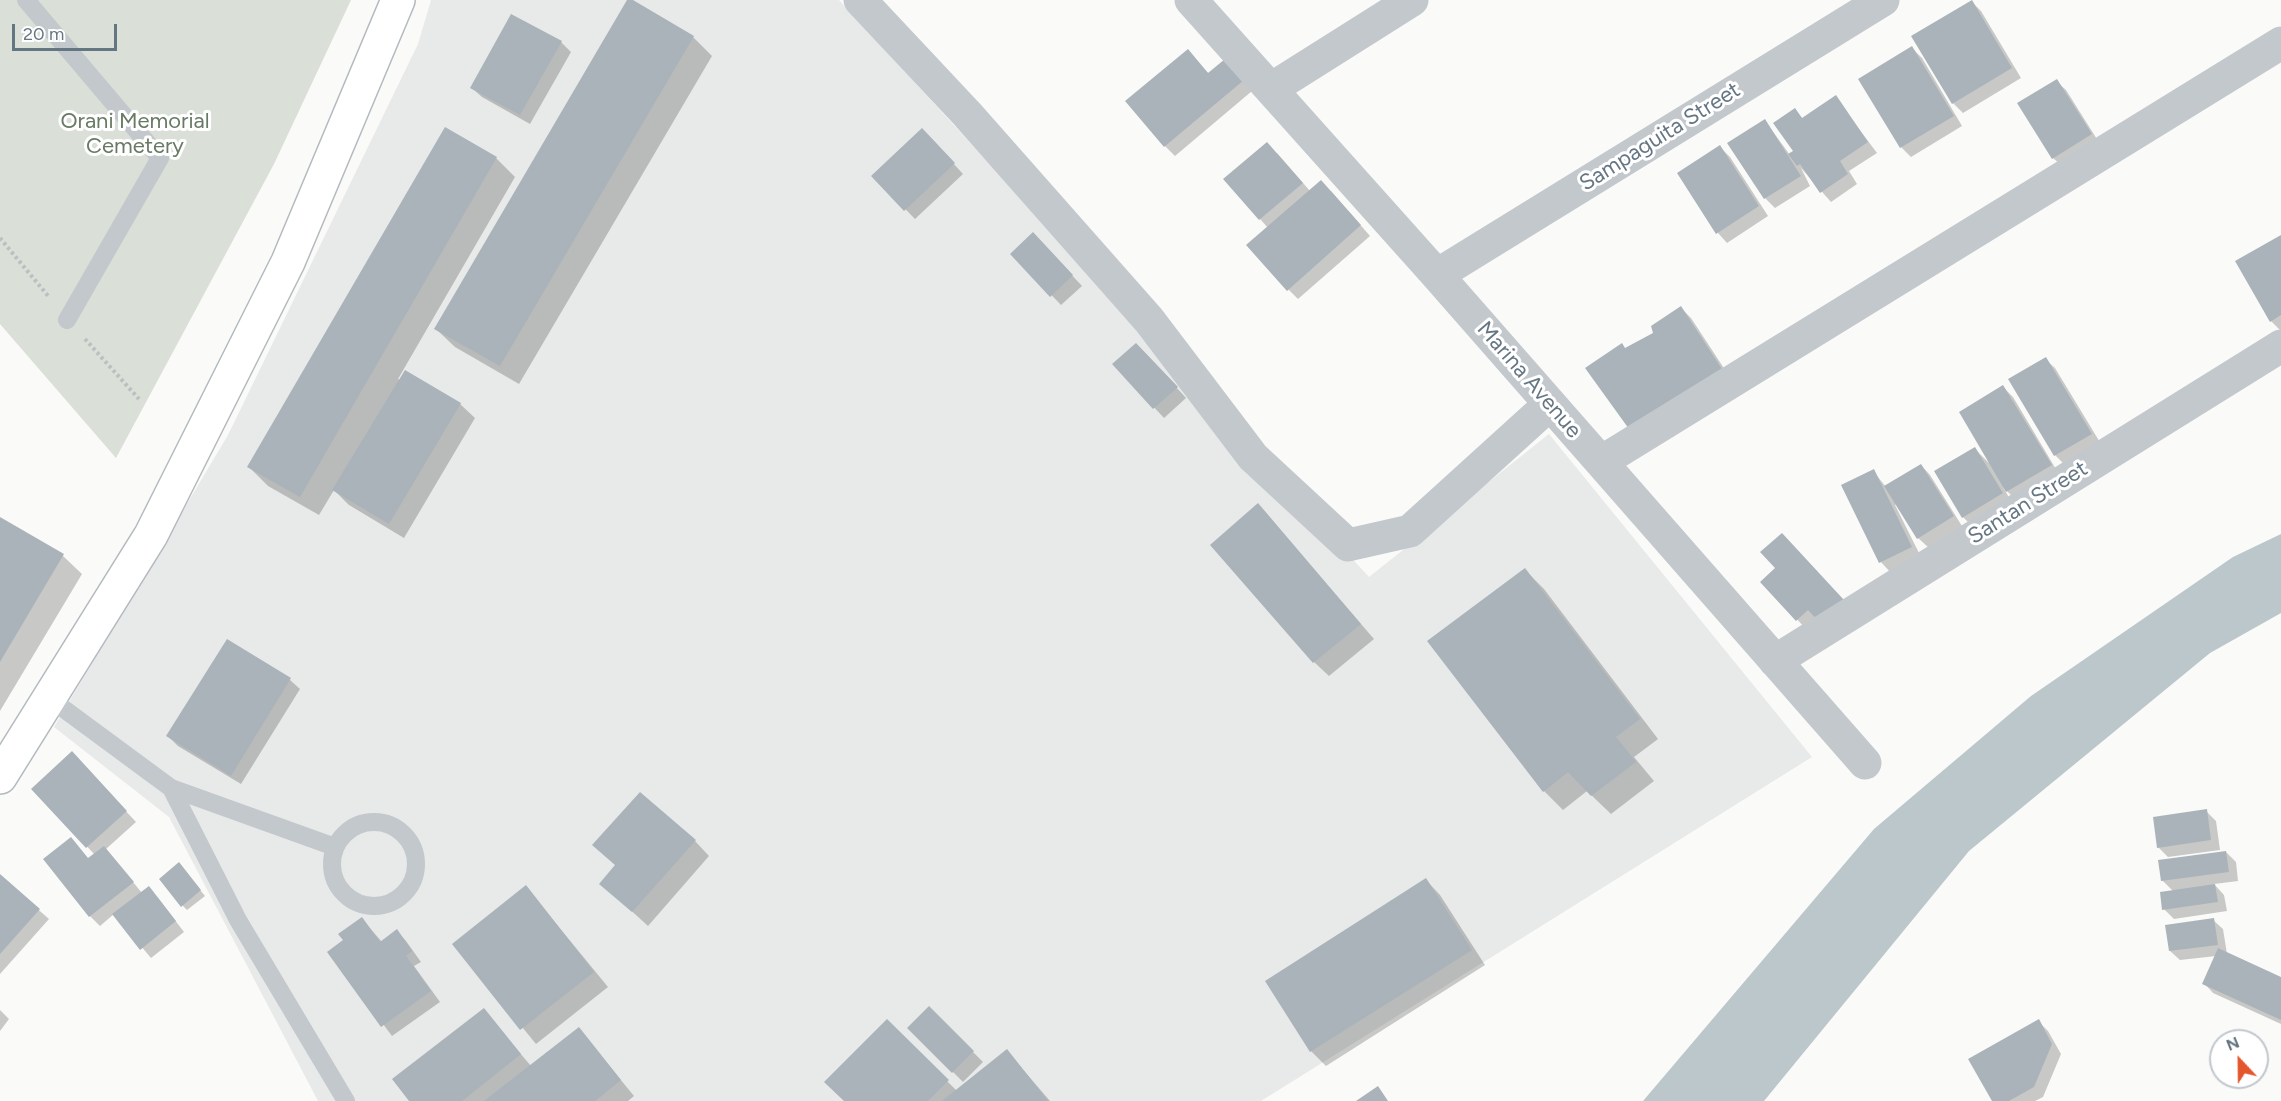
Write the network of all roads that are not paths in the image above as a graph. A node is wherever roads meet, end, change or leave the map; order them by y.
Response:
1 (26, 0) edge
2 (398, 0) edge
3 (860, 0) edge
4 (1191, 0) edge
5 (1412, 0) edge
6 (1883, 0) edge
7 (2281, 43) edge
8 (1271, 89) junction
9 (1437, 274) junction
10 (67, 320) dead end
11 (2281, 346) edge
12 (1550, 404) junction
13 (1601, 462) junction
14 (1775, 661) junction
15 (49, 698) junction
16 (1865, 763) dead end
17 (0, 777) edge
18 (171, 788) junction
19 (335, 847) junction
20 (346, 1101) edge

1 - 10 lane
2 - 15 street
3 - 12 street
4 - 8 street, Marina Avenue
5 - 8 street
6 - 9 street, Sampaguita Street
7 - 13 street
8 - 9 street, Marina Avenue
9 - 12 street, Marina Avenue
11 - 14 street, Santan Street
12 - 13 street, Marina Avenue
13 - 14 street, Marina Avenue
14 - 16 street, Marina Avenue
15 - 17 street
15 - 18 lane
18 - 19 lane
18 - 20 lane
19 - 19 lane

